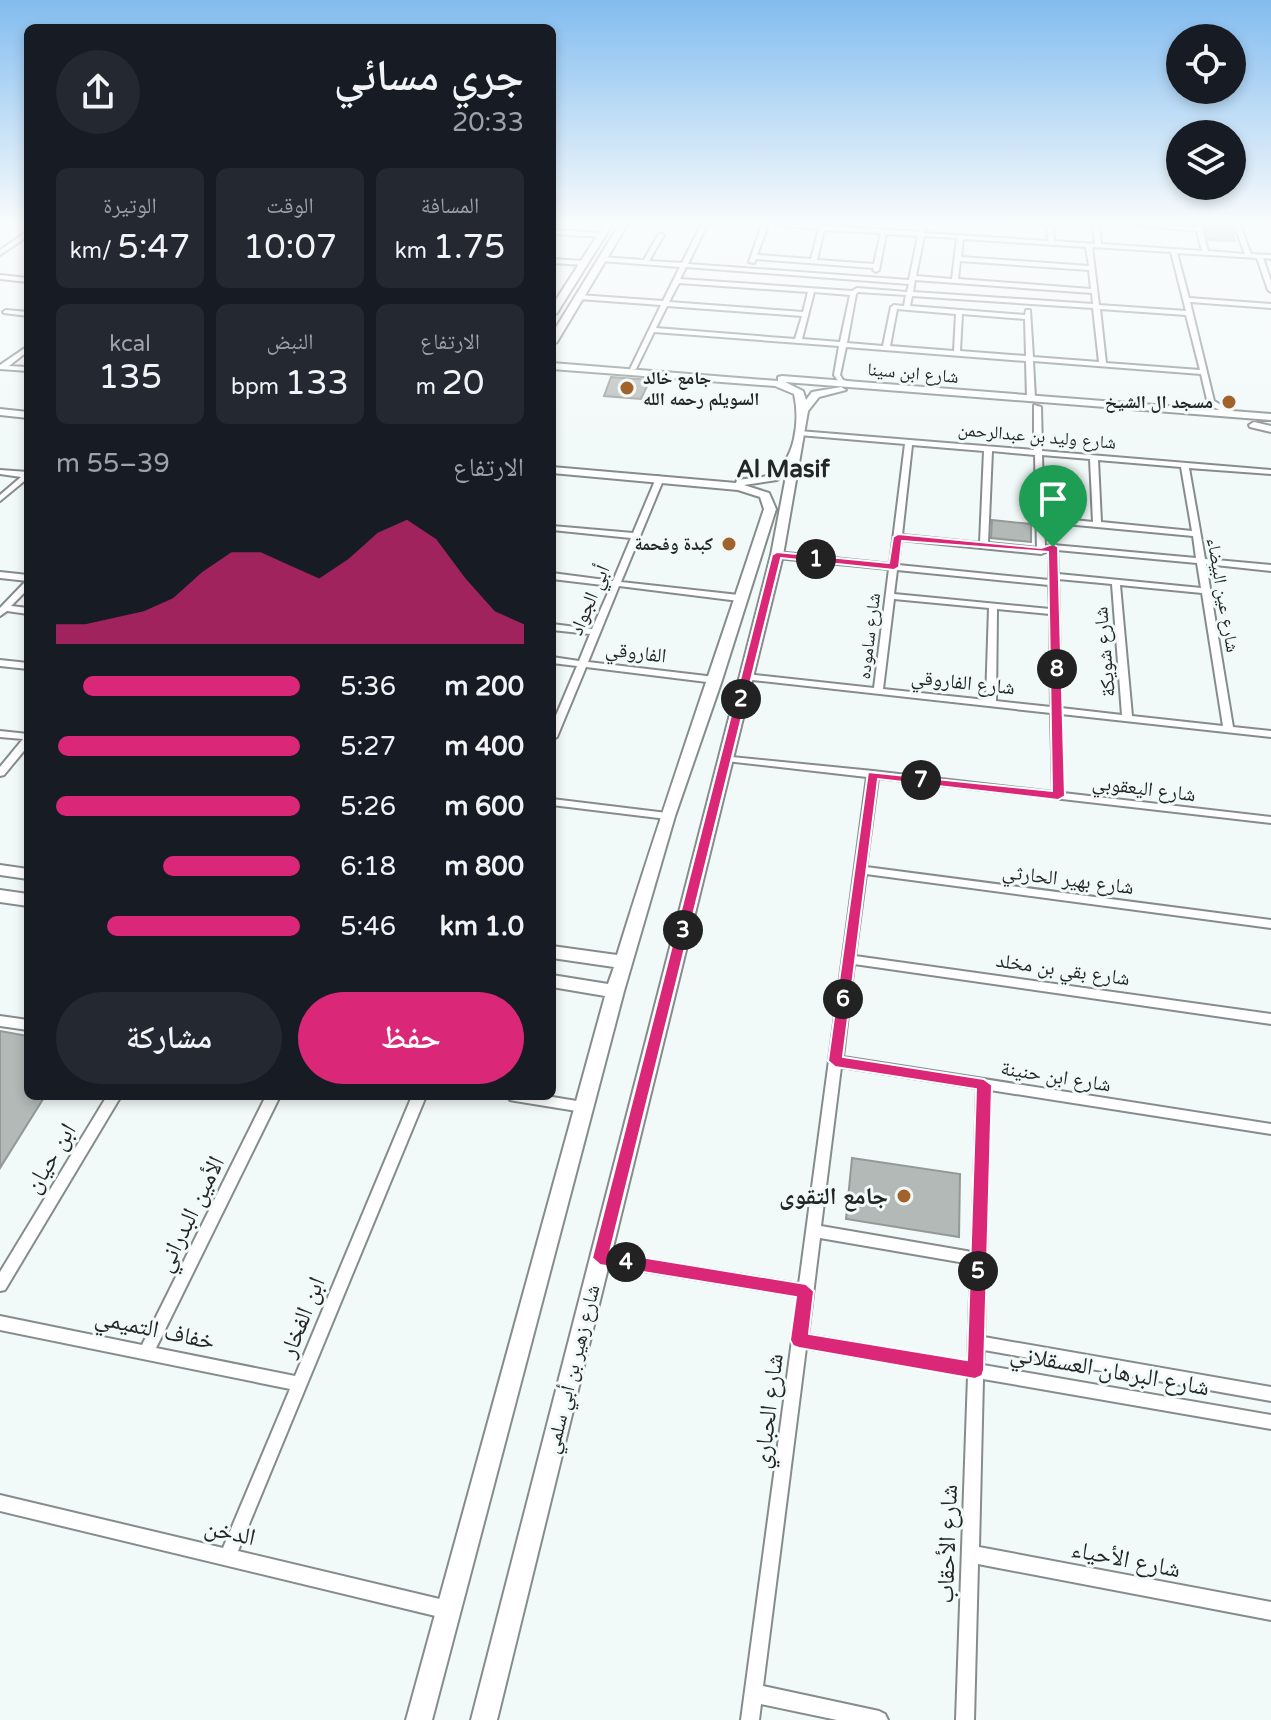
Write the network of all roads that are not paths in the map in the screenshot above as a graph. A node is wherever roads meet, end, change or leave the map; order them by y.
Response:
1 (574, 305) edge
2 (665, 305) edge
3 (684, 305) edge
4 (808, 305) edge
5 (852, 305) edge
6 (1028, 305) edge
7 (1084, 305) edge
8 (1187, 305) edge
9 (1097, 306) junction
10 (907, 308) joint
11 (6, 312) dead end
12 (959, 312) junction
13 (1189, 313) junction
14 (24, 314) edge
15 (805, 314) junction
16 (1027, 317) junction
17 (653, 330) junction
18 (556, 335) edge
19 (798, 341) junction
20 (842, 345) junction
21 (886, 348) junction
22 (24, 351) edge
23 (957, 353) junction
24 (1029, 359) junction
25 (556, 363) edge
26 (556, 363) edge
27 (1103, 364) junction
28 (1, 367) edge
29 (24, 369) edge
30 (633, 369) junction
31 (1203, 372) junction
32 (853, 384) junction
33 (991, 400) junction
34 (1211, 402) junction
35 (1034, 403) junction
36 (803, 411) junction
37 (1193, 411) junction
38 (0, 412) edge
39 (1231, 414) junction
40 (24, 415) edge
41 (24, 415) edge
42 (1271, 417) edge
43 (0, 421) edge
44 (1271, 428) edge
45 (799, 433) junction
46 (909, 442) junction
47 (988, 448) junction
48 (1039, 453) junction
49 (1094, 457) junction
50 (793, 459) junction
51 (1185, 465) junction
52 (556, 468) edge
53 (0, 472) edge
54 (1271, 472) edge
55 (24, 474) edge
56 (24, 478) edge
57 (660, 478) junction
58 (0, 499) edge
59 (1041, 519) junction
60 (1097, 524) junction
61 (556, 528) edge
62 (1196, 534) junction
63 (635, 536) junction
64 (898, 537) junction
65 (984, 545) junction
66 (1053, 547) junction
67 (1041, 551) junction
68 (777, 555) junction
69 (1201, 561) junction
70 (894, 567) junction
71 (1271, 568) edge
72 (0, 575) edge
73 (556, 576) edge
74 (24, 580) edge
75 (1054, 580) junction
76 (615, 583) junction
77 (1116, 583) junction
78 (24, 586) edge
79 (1206, 591) junction
80 (890, 596) junction
81 (739, 598) junction
82 (993, 606) junction
83 (3, 610) edge
84 (24, 611) edge
85 (1055, 612) junction
86 (556, 627) edge
87 (594, 632) junction
88 (556, 661) edge
89 (0, 663) edge
90 (582, 664) junction
91 (24, 666) edge
92 (746, 677) junction
93 (715, 680) junction
94 (878, 691) junction
95 (991, 704) junction
96 (1058, 711) junction
97 (1127, 719) junction
98 (556, 727) edge
99 (1229, 730) junction
100 (0, 734) edge
101 (1271, 734) edge
102 (24, 737) edge
103 (24, 743) edge
104 (726, 758) junction
105 (0, 773) edge
106 (873, 774) junction
107 (1058, 796) junction
108 (556, 802) edge
109 (667, 816) junction
110 (1271, 820) edge
111 (0, 870) edge
112 (860, 870) junction
113 (24, 873) edge
114 (0, 896) edge
115 (24, 899) edge
116 (1270, 928) edge
117 (556, 953) edge
118 (849, 959) junction
119 (624, 962) junction
120 (556, 982) edge
121 (615, 991) junction
122 (1271, 1019) edge
123 (0, 1021) edge
124 (24, 1024) edge
125 (835, 1061) junction
126 (984, 1085) junction
127 (112, 1100) edge
128 (271, 1100) edge
129 (417, 1100) edge
130 (540, 1100) edge
131 (583, 1107) junction
132 (1271, 1129) edge
133 (813, 1231) junction
134 (600, 1258) junction
135 (979, 1259) junction
136 (0, 1284) edge
137 (806, 1291) junction
138 (0, 1323) edge
139 (799, 1340) junction
140 (976, 1342) junction
141 (147, 1351) junction
142 (975, 1370) junction
143 (300, 1384) junction
144 (1271, 1394) edge
145 (1271, 1422) edge
146 (0, 1503) edge
147 (972, 1554) junction
148 (228, 1556) junction
149 (448, 1610) junction
150 (1271, 1611) edge
151 (754, 1693) junction
152 (419, 1720) edge
153 (484, 1720) edge
154 (750, 1720) edge
155 (879, 1720) edge
156 (965, 1720) edge

1 - 18 street
2 - 17 street
3 - 15 street
4 - 15 street
5 - 20 street
6 - 16 street
7 - 9 street
8 - 13 street
9 - 13 street
9 - 27 street
10 - 12 street
10 - 21 street
11 - 14 street
12 - 16 street
12 - 23 street
13 - 31 street
15 - 19 street
16 - 24 street
17 - 19 street
17 - 30 street
19 - 20 street
20 - 21 street
20 - 32 street
21 - 23 street
22 - 28 street
23 - 24 street
24 - 27 street
24 - 35 street
25 - 30 street, شارع ابن سينا
26 - 36 street
27 - 31 street
28 - 29 street
30 - 32 street, شارع ابن سينا
31 - 34 street
32 - 33 street, شارع ابن سينا
33 - 35 street, شارع ابن سينا
33 - 36 street, شارع ابن سينا
34 - 37 street
34 - 39 street
35 - 37 street, شارع ابن سينا
35 - 44 street, شارع ابن سينا
35 - 48 street
36 - 45 street, شارع زهير بن أبي سلمي
37 - 39 street, شارع ابن سينا
38 - 40 street
39 - 42 street, شارع ابن سينا
41 - 43 street
45 - 46 street, شارع وليد بن عبدالرحمن
45 - 50 street, شارع زهير بن أبي سلمي
46 - 47 street, شارع وليد بن عبدالرحمن
46 - 64 street, شارع ساموده
47 - 48 street, شارع وليد بن عبدالرحمن
47 - 65 street
48 - 49 street, شارع وليد بن عبدالرحمن
48 - 59 street
49 - 51 street, شارع وليد بن عبدالرحمن
49 - 60 street
50 - 57 street
50 - 68 street, شارع زهير بن أبي سلمي
51 - 54 street, شارع وليد بن عبدالرحمن
51 - 62 street, شارع عين البيضاء
52 - 57 street
53 - 55 street
56 - 58 street
57 - 63 street, أبي الجواد
57 - 81 street
59 - 60 street
59 - 67 street
60 - 62 street
61 - 63 street
62 - 69 street, شارع عين البيضاء
63 - 76 street, أبي الجواد
64 - 65 street
64 - 70 street, شارع ساموده
65 - 67 street
66 - 67 street
66 - 69 street
66 - 75 street
68 - 70 street
68 - 92 street, شارع زهير بن أبي سلمي
69 - 71 street
69 - 79 street, شارع عين البيضاء
70 - 75 street
70 - 80 street, شارع ساموده
72 - 74 street
73 - 76 street
75 - 77 street
75 - 85 street
76 - 81 street
76 - 87 street, أبي الجواد
77 - 79 street
77 - 97 street, شارع شويكة
78 - 83 street
79 - 99 street, شارع عين البيضاء
80 - 82 street
80 - 94 street, شارع ساموده
81 - 93 street
82 - 85 street
82 - 95 street
83 - 84 street
85 - 96 street
86 - 87 street
87 - 90 street, أبي الجواد
88 - 90 street, الفاروقي
89 - 91 street
90 - 93 street, الفاروقي
90 - 98 street, أبي الجواد
92 - 94 street, شارع الفاروقي
92 - 104 street, شارع زهير بن أبي سلمي
93 - 109 street
94 - 95 street, شارع الفاروقي
95 - 96 street, شارع الفاروقي
96 - 97 street, شارع الفاروقي
96 - 107 street
97 - 99 street, شارع الفاروقي
99 - 101 street, شارع الفاروقي
100 - 102 street
103 - 105 street
104 - 106 street, شارع اليعقوبي
104 - 134 street, شارع زهير بن أبي سلمي
106 - 107 street, شارع اليعقوبي
106 - 112 street, شارع الحباري
107 - 110 street, شارع اليعقوبي
108 - 109 street
109 - 119 street
111 - 113 street
112 - 116 street, شارع بهير الحارثي
112 - 118 street, شارع الحباري
114 - 115 street
117 - 119 street
118 - 122 street, شارع بقي بن مخلد
118 - 125 street, شارع الحباري
119 - 121 street
120 - 121 street
121 - 131 street
123 - 124 street
125 - 126 street, شارع ابن حنينة
125 - 133 street, شارع الحباري
126 - 132 street, شارع ابن حنينة
126 - 135 street, شارع الأحقاب
127 - 136 street, ابن حيان
128 - 141 street, الأمين البدراني
129 - 143 street, ابن الفخار
130 - 131 street
131 - 149 street
133 - 135 street
133 - 137 street, شارع الحباري
134 - 137 street
134 - 153 street, شارع زهير بن أبي سلمي
135 - 140 street, شارع الأحقاب
137 - 139 street, شارع الحباري
138 - 141 street, خفاف التميمي
139 - 142 street, شارع البرهان العسقلاني
139 - 151 street, شارع الحباري
140 - 142 street, شارع الأحقاب
140 - 144 street
141 - 143 street, خفاف التميمي
142 - 145 street, شارع البرهان العسقلاني
142 - 147 street, شارع الأحقاب
143 - 148 street, ابن الفخار
146 - 148 street, الدخن
147 - 150 street, شارع الأحياء
147 - 156 street, شارع الأحقاب
148 - 149 street, الدخن
149 - 152 street
151 - 154 street, شارع الحباري
151 - 155 street

